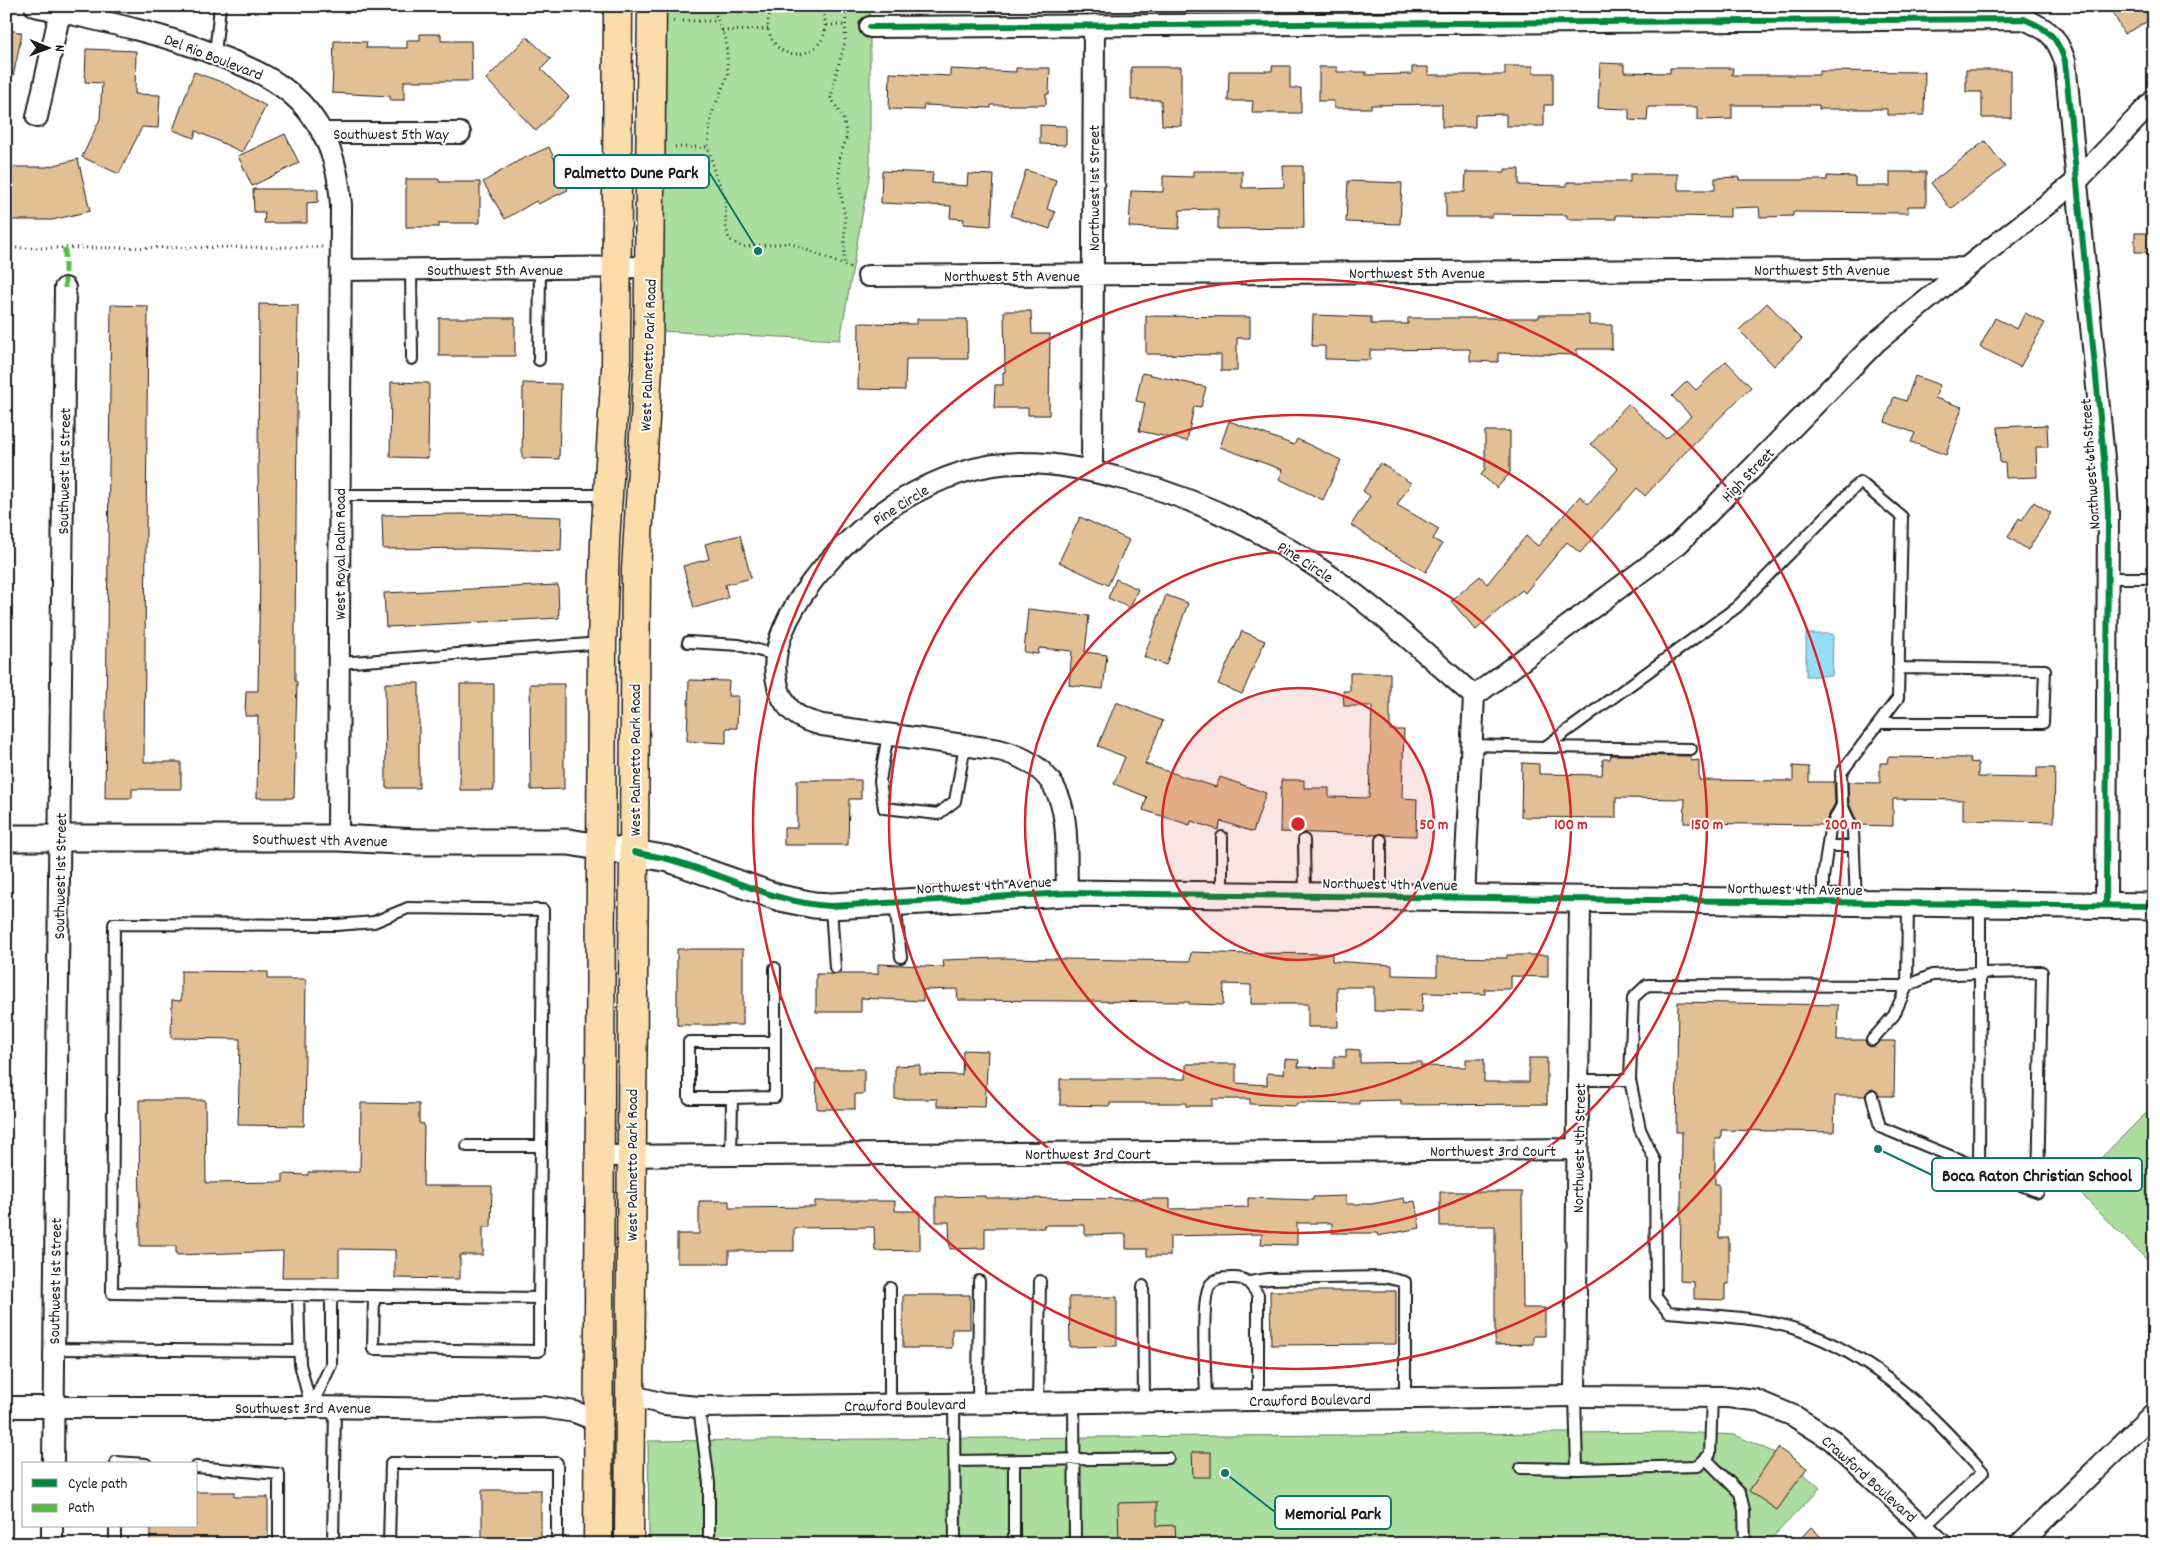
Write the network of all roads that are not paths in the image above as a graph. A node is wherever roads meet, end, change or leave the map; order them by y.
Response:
1 (35, 6) edge
2 (220, 6) edge
3 (618, 6) edge
4 (60, 12) junction
5 (652, 14) edge
6 (1694, 14) edge
7 (1094, 25) junction
8 (870, 26) road end
9 (215, 54) junction
10 (2154, 100) edge
11 (37, 117) dead end
12 (460, 132) dead end
13 (322, 133) junction
14 (2077, 181) junction
15 (650, 267) junction
16 (540, 268) junction
17 (617, 268) junction
18 (1966, 268) junction
19 (411, 269) junction
20 (341, 270) junction
21 (1093, 274) junction
22 (868, 276) road end
23 (65, 288) dead end
24 (412, 359) dead end
25 (539, 360) dead end
26 (1092, 471) junction
27 (340, 495) junction
28 (608, 495) junction
29 (2108, 578) junction
30 (2154, 578) edge
31 (688, 642) dead end
32 (602, 643) junction
33 (776, 655) junction
34 (338, 663) junction
35 (1898, 668) junction
36 (1474, 696) junction
37 (1879, 723) junction
38 (888, 734) junction
39 (965, 745) junction
40 (1472, 745) junction
41 (1546, 747) junction
42 (1691, 749) dead end
43 (1842, 805) junction
44 (1222, 837) dead end
45 (6, 838) edge
46 (59, 838) junction
47 (338, 838) junction
48 (1304, 840) dead end
49 (1381, 840) dead end
50 (1828, 846) junction
51 (1854, 846) junction
52 (602, 847) junction
53 (634, 852) junction
54 (1067, 893) junction
55 (1222, 895) junction
56 (1305, 896) junction
57 (1381, 897) junction
58 (1464, 898) junction
59 (1580, 899) junction
60 (895, 902) junction
61 (1823, 902) junction
62 (1856, 902) junction
63 (1908, 903) junction
64 (1980, 904) junction
65 (2106, 905) junction
66 (831, 906) junction
67 (2154, 906) edge
68 (901, 957) dead end
69 (775, 968) dead end
70 (835, 968) dead end
71 (1980, 973) junction
72 (1907, 986) junction
73 (1872, 1040) dead end
74 (775, 1042) junction
75 (1578, 1080) junction
76 (1630, 1080) junction
77 (1872, 1096) dead end
78 (732, 1098) junction
79 (467, 1146) dead end
80 (541, 1146) junction
81 (1577, 1149) junction
82 (599, 1156) junction
83 (731, 1156) junction
84 (631, 1157) junction
85 (1979, 1168) junction
86 (979, 1281) dead end
87 (1040, 1282) dead end
88 (1250, 1282) junction
89 (1143, 1286) dead end
90 (890, 1288) dead end
91 (298, 1296) junction
92 (374, 1296) junction
93 (331, 1297) junction
94 (539, 1298) junction
95 (599, 1326) junction
96 (53, 1349) junction
97 (300, 1351) junction
98 (630, 1395) junction
99 (1575, 1396) junction
100 (1712, 1396) junction
101 (1404, 1398) junction
102 (1206, 1400) junction
103 (1258, 1400) junction
104 (1144, 1401) junction
105 (1038, 1402) junction
106 (1074, 1402) junction
107 (978, 1403) junction
108 (890, 1404) junction
109 (954, 1404) junction
110 (6, 1407) edge
111 (53, 1407) junction
112 (311, 1407) junction
113 (335, 1407) junction
114 (698, 1407) junction
115 (2154, 1413) edge
116 (598, 1421) junction
117 (1168, 1458) dead end
118 (1706, 1458) junction
119 (955, 1461) junction
120 (1014, 1461) junction
121 (1076, 1461) junction
122 (53, 1462) edge
123 (198, 1468) edge
124 (1521, 1468) dead end
125 (1577, 1468) junction
126 (629, 1474) junction
127 (1924, 1527) junction
128 (52, 1528) edge
129 (115, 1528) edge
130 (52, 1544) edge
131 (115, 1544) edge
132 (279, 1544) edge
133 (332, 1544) edge
134 (389, 1544) edge
135 (557, 1544) edge
136 (598, 1544) edge
137 (629, 1544) edge
138 (709, 1544) edge
139 (955, 1544) edge
140 (1014, 1544) edge
141 (1075, 1544) edge
142 (1745, 1544) edge
143 (1941, 1544) edge
144 (2020, 1544) edge

1 - 4 street, Del Rio Boulevard
2 - 9 lane
3 - 17 main road, West Palmetto Park Road
4 - 9 street, Del Rio Boulevard
4 - 11 street
5 - 15 main road, West Palmetto Park Road
6 - 7 street
6 - 14 street, Northwest 6th Street
7 - 8 street
7 - 21 street, Northwest 1st Street
9 - 13 street, Del Rio Boulevard
10 - 14 street, High Street
12 - 13 street, Southwest 5th Way
13 - 20 street, Del Rio Boulevard
14 - 18 street, High Street
14 - 29 street, Northwest 6th Street
15 - 17 street, Southwest 5th Avenue
15 - 53 main road, West Palmetto Park Road
16 - 17 street, Southwest 5th Avenue
16 - 19 street, Southwest 5th Avenue
16 - 25 lane
17 - 28 main road, West Palmetto Park Road
18 - 21 street, Northwest 5th Avenue
18 - 36 street, High Street
19 - 20 street, Southwest 5th Avenue
19 - 24 lane
20 - 27 street, West Royal Palm Road
21 - 22 street, Northwest 5th Avenue
21 - 26 street, Northwest 1st Street
23 - 46 street, Southwest 1st Street
26 - 33 street, Pine Circle
26 - 36 street, Pine Circle
27 - 28 lane
27 - 34 street, West Royal Palm Road
28 - 32 main road, West Palmetto Park Road
29 - 30 lane
29 - 65 street, Northwest 6th Street
31 - 33 lane
32 - 34 lane
32 - 52 main road, West Palmetto Park Road
33 - 38 street, Pine Circle
34 - 47 street, West Royal Palm Road
35 - 37 lane
35 - 37 lane
35 - 41 lane
36 - 40 street
37 - 43 lane
38 - 39 street, Pine Circle
38 - 39 lane
39 - 54 street, Pine Circle
40 - 41 lane
40 - 58 street
41 - 42 lane
43 - 50 lane
43 - 51 lane
44 - 55 lane
45 - 46 street, Southwest 4th Avenue
46 - 47 street, Southwest 4th Avenue
46 - 96 street, Southwest 1st Street
47 - 52 street, Southwest 4th Avenue
48 - 56 lane
49 - 57 lane
50 - 51 lane
50 - 61 lane
51 - 62 lane
52 - 53 street, Southwest 4th Avenue
52 - 82 main road, West Palmetto Park Road
53 - 66 street, Northwest 4th Avenue
53 - 84 main road, West Palmetto Park Road
54 - 55 street, Northwest 4th Avenue
54 - 60 street, Northwest 4th Avenue
55 - 56 street, Northwest 4th Avenue
56 - 57 street, Northwest 4th Avenue
57 - 58 street, Northwest 4th Avenue
58 - 59 street, Northwest 4th Avenue
59 - 61 street, Northwest 4th Avenue
59 - 75 street, Northwest 4th Street
60 - 66 street, Northwest 4th Avenue
60 - 68 lane
61 - 62 street, Northwest 4th Avenue
62 - 63 street, Northwest 4th Avenue
63 - 64 street, Northwest 4th Avenue
63 - 72 lane
64 - 65 street, Northwest 4th Avenue
64 - 71 lane
65 - 67 street, Northwest 4th Avenue
66 - 70 lane
69 - 74 lane
71 - 72 lane
71 - 85 lane
71 - 85 lane
72 - 73 lane
72 - 76 lane
74 - 78 lane
74 - 78 lane
75 - 76 lane
75 - 81 street, Northwest 4th Street
76 - 127 lane
77 - 85 lane
78 - 83 lane
79 - 80 lane
80 - 91 lane
80 - 94 lane
81 - 83 street, Northwest 3rd Court
81 - 99 street, Northwest 4th Street
82 - 84 street, Northwest 3rd Court
82 - 95 main road, West Palmetto Park Road
83 - 84 street, Northwest 3rd Court
84 - 98 main road, West Palmetto Park Road
86 - 107 lane
87 - 105 lane
88 - 101 lane
88 - 102 lane
88 - 103 lane
89 - 104 lane
90 - 108 lane
91 - 93 lane
91 - 97 lane
92 - 93 lane
92 - 94 lane
92 - 94 lane
93 - 112 lane
95 - 98 main road
95 - 116 main road, West Palmetto Park Road
96 - 97 lane
96 - 111 street, Southwest 1st Street
97 - 112 lane
98 - 114 street, Crawford Boulevard
98 - 126 main road, West Palmetto Park Road
99 - 100 street, Crawford Boulevard
99 - 101 street, Crawford Boulevard
99 - 125 lane
100 - 118 lane
100 - 127 street, Crawford Boulevard
101 - 103 street, Crawford Boulevard
102 - 103 street, Crawford Boulevard
102 - 104 street, Crawford Boulevard
104 - 106 street, Crawford Boulevard
105 - 106 street, Crawford Boulevard
105 - 107 street, Crawford Boulevard
106 - 121 lane
107 - 109 street, Crawford Boulevard
108 - 109 street, Crawford Boulevard
108 - 114 street, Crawford Boulevard
109 - 119 lane
110 - 111 street, Southwest 3rd Avenue
111 - 112 street, Southwest 3rd Avenue
111 - 122 street, Southwest 1st Street
112 - 113 street, Southwest 3rd Avenue
113 - 116 street, Southwest 3rd Avenue
113 - 133 lane
114 - 138 lane
115 - 144 street
116 - 126 main road
116 - 136 main road, West Palmetto Park Road
117 - 121 lane
118 - 125 lane
118 - 142 lane
119 - 120 lane
119 - 139 lane
120 - 121 lane
120 - 140 lane
121 - 141 lane
123 - 132 lane
124 - 125 lane
126 - 137 main road, West Palmetto Park Road
127 - 143 street, Crawford Boulevard
128 - 130 street
129 - 131 lane
134 - 135 lane

